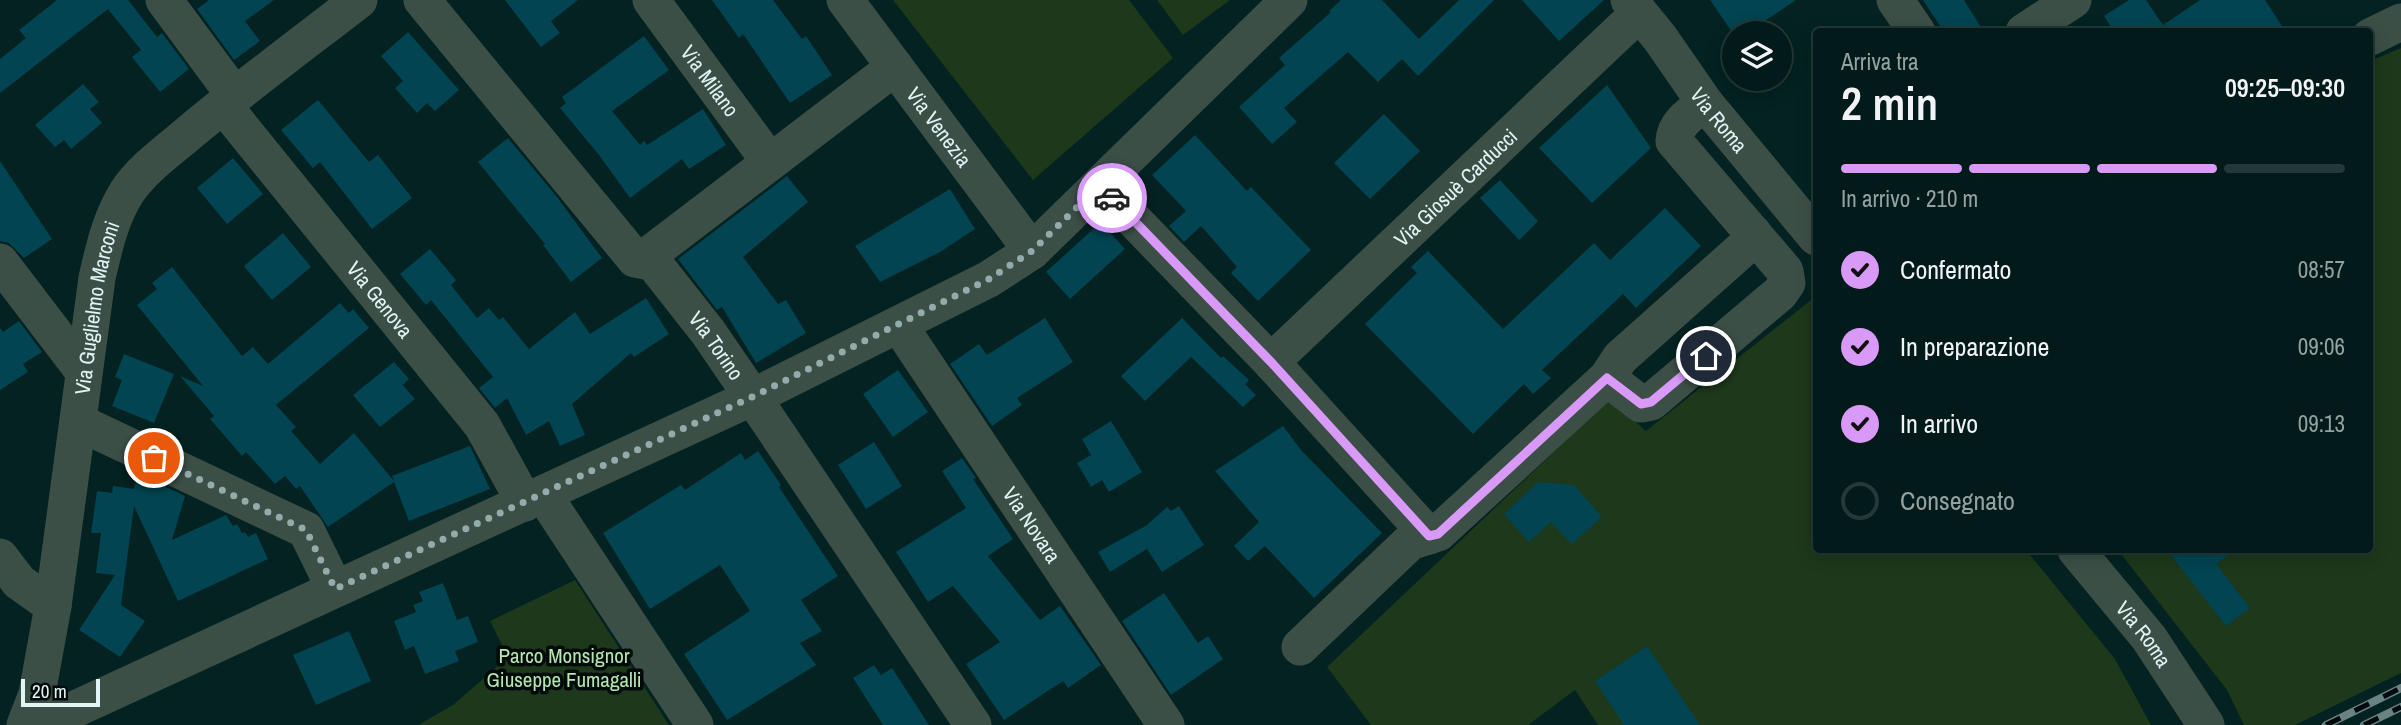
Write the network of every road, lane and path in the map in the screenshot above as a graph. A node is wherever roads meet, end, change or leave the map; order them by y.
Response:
1 (164, 0) edge
2 (359, 0) edge
3 (422, 0) edge
4 (651, 0) edge
5 (845, 0) edge
6 (1289, 0) edge
7 (1895, 0) edge
8 (2073, 0) edge
9 (1634, 6) edge
10 (2401, 22) edge
11 (1914, 28) edge
12 (2030, 28) edge
13 (2373, 36) edge
14 (895, 67) junction
15 (229, 101) junction
16 (1705, 103) junction
17 (770, 162) junction
18 (1100, 185) junction
19 (1753, 233) junction
20 (1813, 233) edge
21 (1032, 251) junction
22 (642, 260) junction
23 (0, 262) edge
24 (899, 325) junction
25 (1271, 362) junction
26 (84, 372) junction
27 (1607, 378) junction
28 (752, 397) junction
29 (78, 422) junction
30 (534, 498) junction
31 (1429, 536) junction
32 (2078, 553) edge
33 (0, 557) edge
34 (335, 589) junction
35 (53, 606) junction
36 (1300, 647) dead end
37 (28, 723) edge
38 (695, 725) edge
39 (973, 725) edge
40 (1166, 725) edge
41 (2206, 725) edge

1 - 15 street, Via Genova
2 - 15 street, Via Guglielmo Marconi
3 - 22 street, Via Torino
4 - 17 street, Via Milano
5 - 14 street, Via Venezia
6 - 18 street
7 - 11 street
8 - 12 street
9 - 16 street, Via Roma
9 - 25 street, Via Giosuè Carducci
10 - 13 street
14 - 17 street
14 - 21 street, Via Venezia
15 - 26 street, Via Guglielmo Marconi
15 - 30 street, Via Genova
16 - 19 street
16 - 20 street, Via Roma
17 - 22 street
18 - 21 street
18 - 25 street
19 - 27 street
19 - 27 street
21 - 24 street
22 - 28 street, Via Torino
23 - 26 street
24 - 28 street
24 - 40 street, Via Novara
25 - 31 street
26 - 29 street, Via Guglielmo Marconi
27 - 31 street
28 - 30 street
28 - 39 street, Via Torino
29 - 34 street
29 - 35 street, Via Guglielmo Marconi
30 - 34 street
30 - 38 street, Via Genova
31 - 36 street
32 - 41 street, Via Roma
33 - 35 street
34 - 37 street
35 - 37 street, Via Guglielmo Marconi

